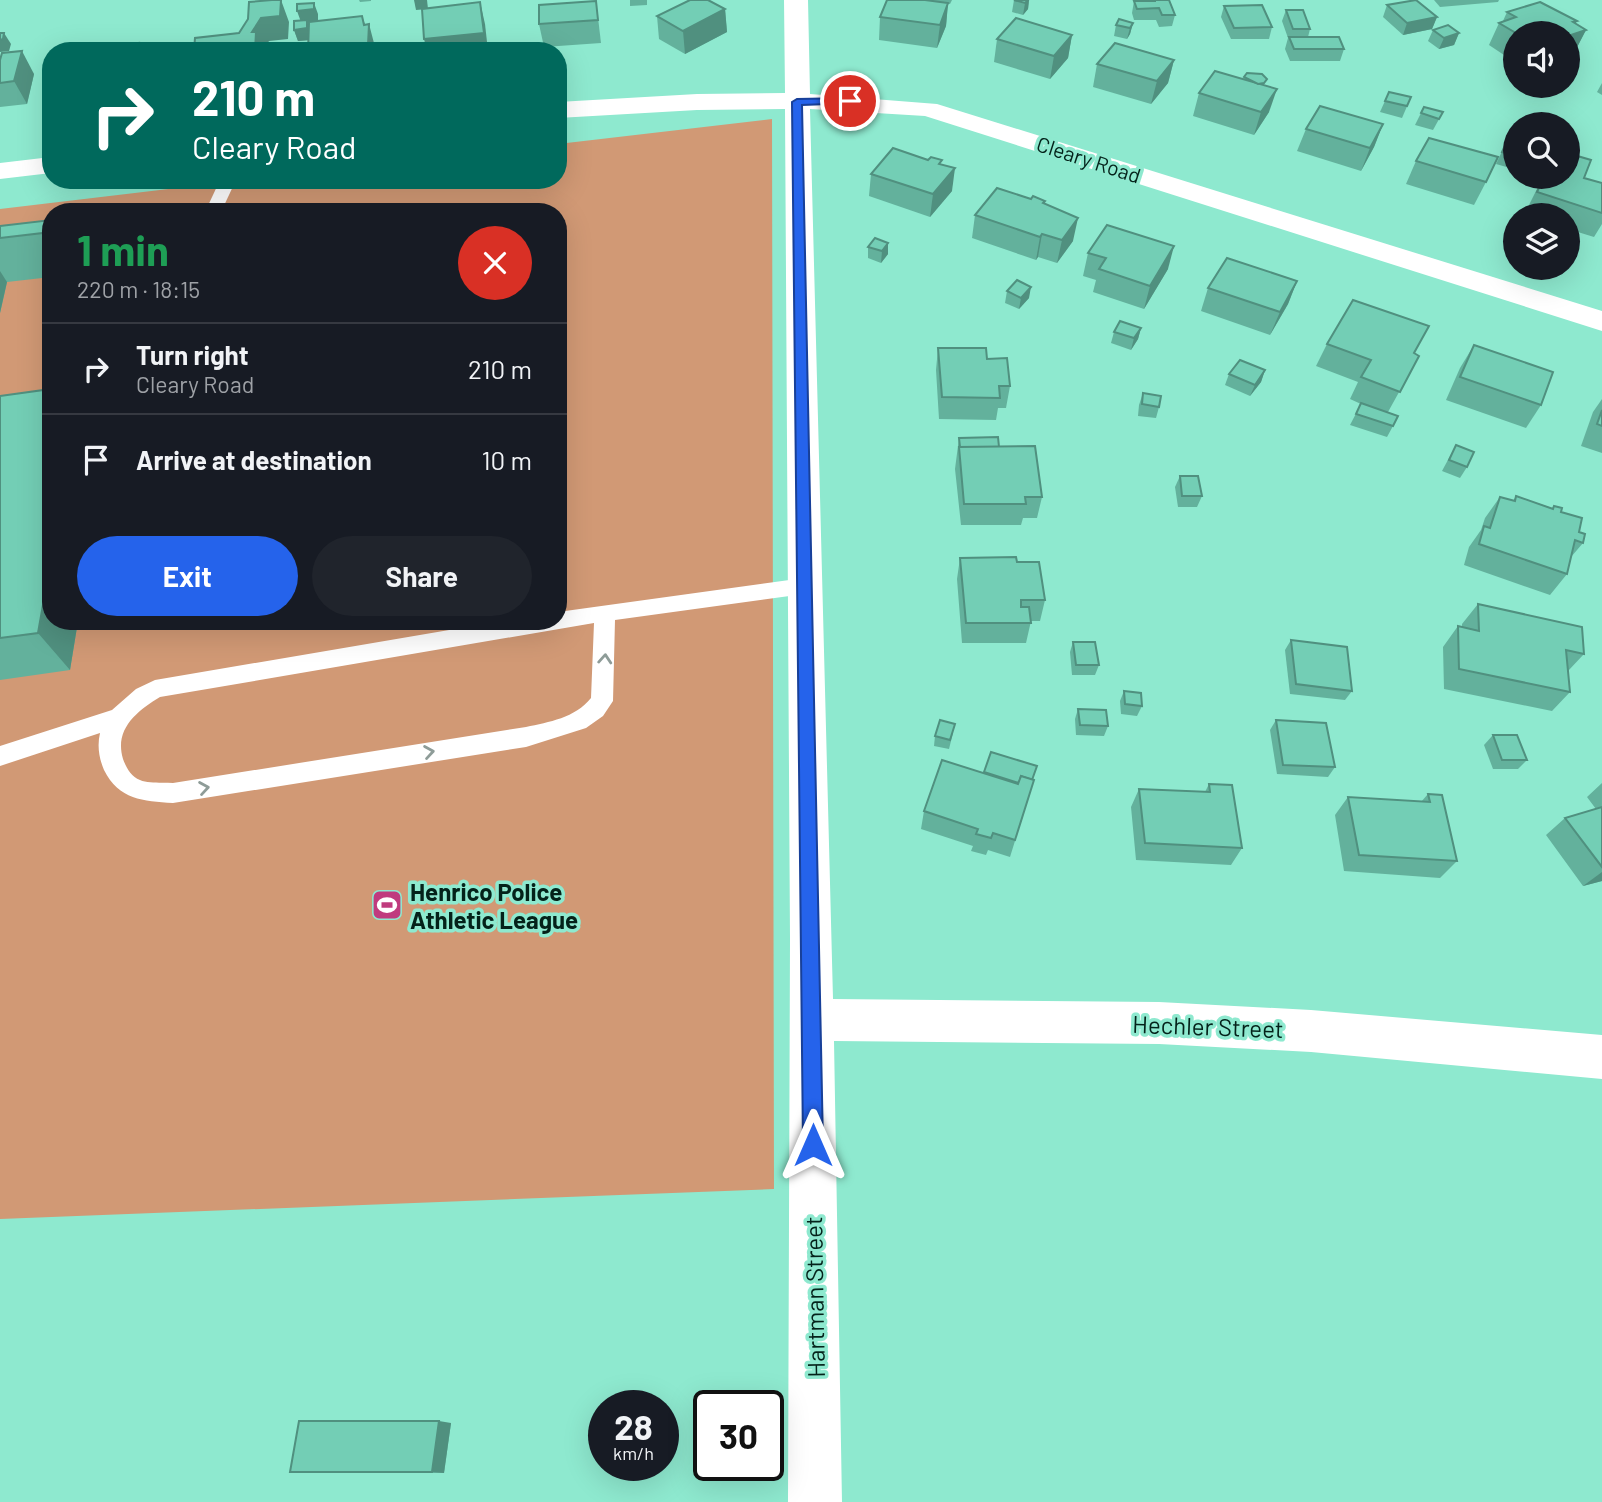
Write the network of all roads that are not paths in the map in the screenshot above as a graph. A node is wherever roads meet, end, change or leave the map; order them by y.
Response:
1 (796, 0) edge
2 (797, 102) junction
3 (567, 109) edge
4 (42, 166) edge
5 (0, 171) edge
6 (1602, 321) edge
7 (804, 586) junction
8 (605, 612) junction
9 (567, 618) edge
10 (500, 630) edge
11 (117, 718) junction
12 (0, 756) edge
13 (813, 1020) junction
14 (1602, 1057) edge
15 (815, 1502) edge

1 - 2 street, Hartman Street
2 - 3 street, Cleary Road
2 - 6 street, Cleary Road
2 - 7 street, Hartman Street
4 - 5 street
7 - 8 lane
7 - 13 street, Hartman Street
8 - 9 lane
11 -> 8 lane
10 - 11 lane
11 - 12 lane
13 - 14 street, Hechler Street
13 - 15 street, Hartman Street

